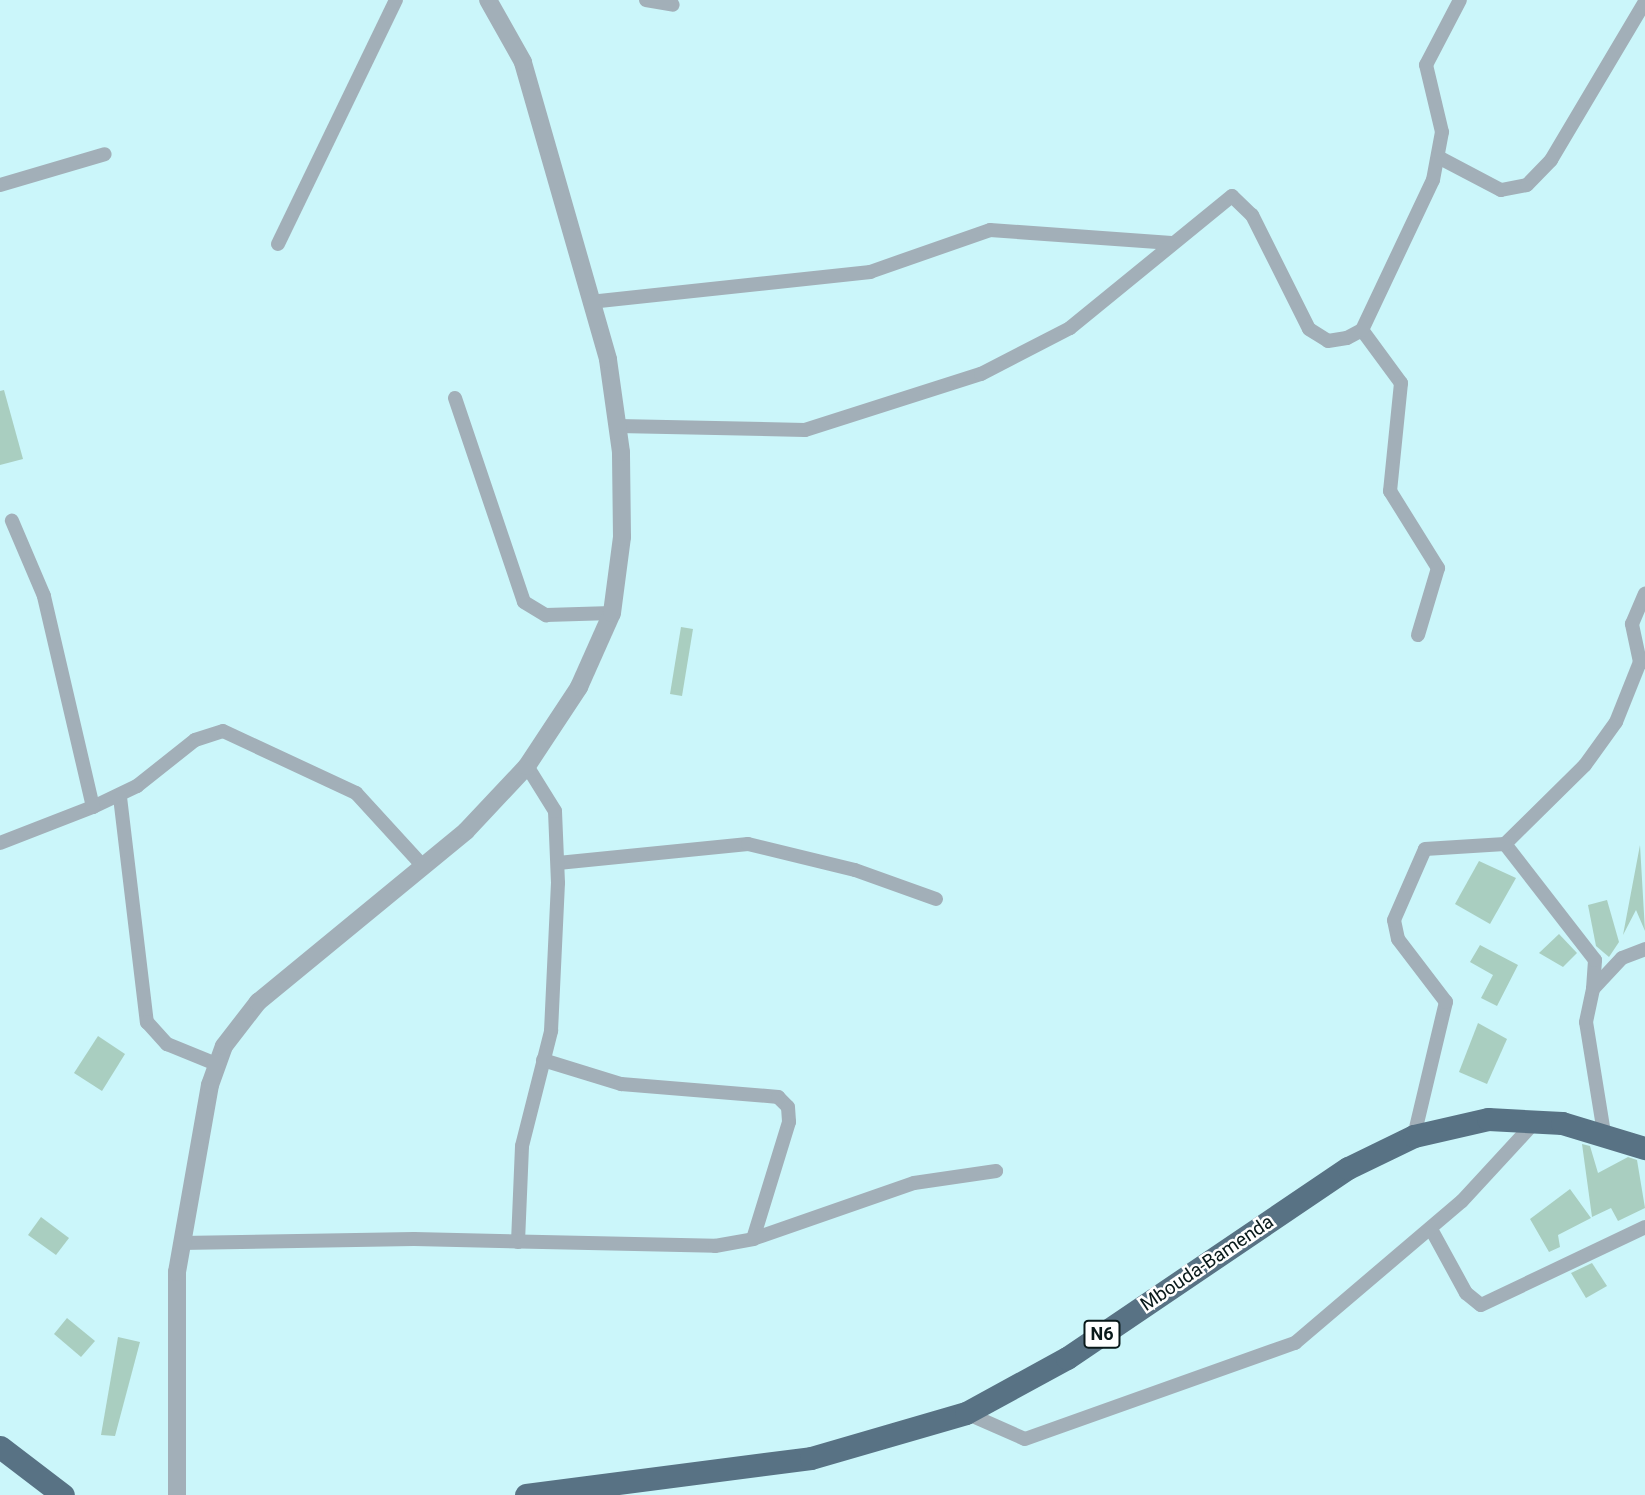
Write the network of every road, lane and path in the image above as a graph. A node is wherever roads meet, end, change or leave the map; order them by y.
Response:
1 (396, 0) edge
2 (488, 0) edge
3 (646, 0) edge
4 (1460, 0) edge
5 (1645, 2) edge
6 (673, 5) dead end
7 (104, 154) dead end
8 (1440, 158) junction
9 (0, 185) edge
10 (1172, 243) junction
11 (278, 244) dead end
12 (590, 302) junction
13 (1362, 330) junction
14 (455, 398) dead end
15 (618, 426) junction
16 (12, 521) dead end
17 (1645, 594) edge
18 (612, 614) junction
19 (1418, 635) dead end
20 (527, 766) junction
21 (120, 797) junction
22 (93, 807) junction
23 (0, 844) edge
24 (1505, 844) junction
25 (558, 863) junction
26 (423, 866) junction
27 (936, 899) dead end
28 (1645, 949) edge
29 (1593, 989) junction
30 (543, 1060) junction
31 (216, 1064) junction
32 (1533, 1124) junction
33 (1604, 1133) junction
34 (1414, 1136) junction
35 (1645, 1148) edge
36 (996, 1171) dead end
37 (1645, 1227) edge
38 (1431, 1229) junction
39 (753, 1239) junction
40 (181, 1242) junction
41 (518, 1242) junction
42 (966, 1413) junction
43 (0, 1447) edge
44 (63, 1495) edge
45 (177, 1495) edge
46 (526, 1495) edge

1 - 11 street
2 - 12 street
3 - 6 street
4 - 8 street
5 - 8 street
7 - 9 street
8 - 13 street
10 - 12 street
10 - 13 street
10 - 15 street
12 - 15 street
13 - 19 street
14 - 18 street
15 - 18 street
16 - 22 street
17 - 24 street
18 - 20 street
20 - 25 street
20 - 26 street
21 - 22 street
21 - 26 street
21 - 31 street
22 - 23 street
24 - 29 street
24 - 34 street
25 - 27 street
25 - 30 street
26 - 31 street
28 - 29 street
29 - 33 street
30 - 39 street
30 - 41 street
31 - 40 street
32 - 33 highway, Mbouda-Bamenda / N6
32 - 34 highway, Mbouda-Bamenda / N6
32 - 38 street
33 - 35 highway, Mbouda-Bamenda / N6
34 - 42 highway, Mbouda-Bamenda / N6
36 - 39 street
37 - 38 street
38 - 42 street
39 - 41 street
40 - 41 street
40 - 45 street
42 - 46 highway, Mbouda-Bamenda / N6
43 - 44 highway

